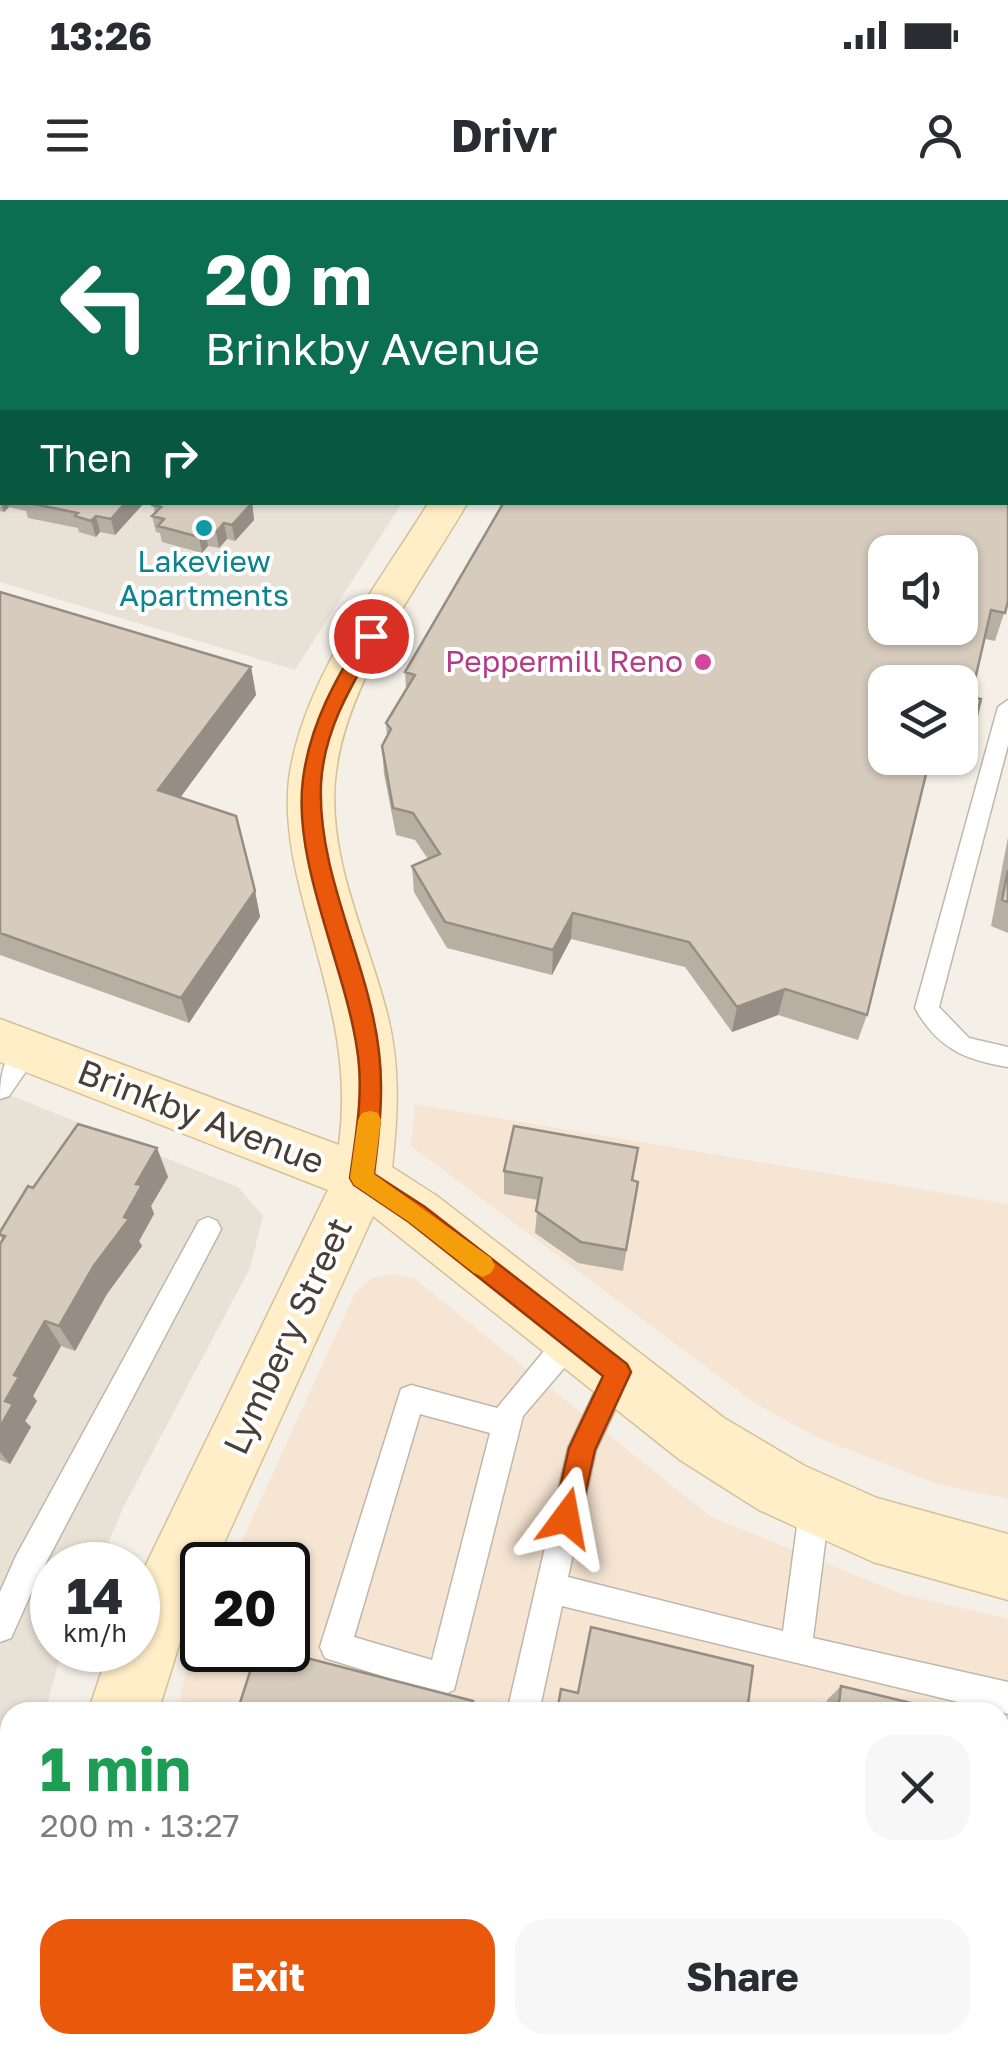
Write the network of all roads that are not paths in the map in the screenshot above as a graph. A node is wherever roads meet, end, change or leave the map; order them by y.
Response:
1 (446, 505) edge
2 (1008, 707) edge
3 (1008, 1057) edge
4 (9, 1060) edge
5 (362, 1178) junction
6 (208, 1229) dead end
7 (596, 1355) junction
8 (507, 1424) junction
9 (815, 1504) junction
10 (1008, 1567) edge
11 (551, 1588) junction
12 (0, 1628) edge
13 (796, 1650) junction
14 (1008, 1698) edge
15 (126, 1702) edge
16 (526, 1702) edge

1 - 5 street, Lymbery Street
2 - 3 lane
4 - 5 street, Brinkby Avenue
5 - 7 street, Brinkby Avenue
5 - 15 street, Lymbery Street
6 - 12 lane
7 - 8 lane
7 - 9 street, Brinkby Avenue
7 - 11 lane
8 - 8 lane
9 - 10 street, Brinkby Avenue
9 - 13 lane
11 - 13 lane
11 - 16 lane
13 - 14 lane

